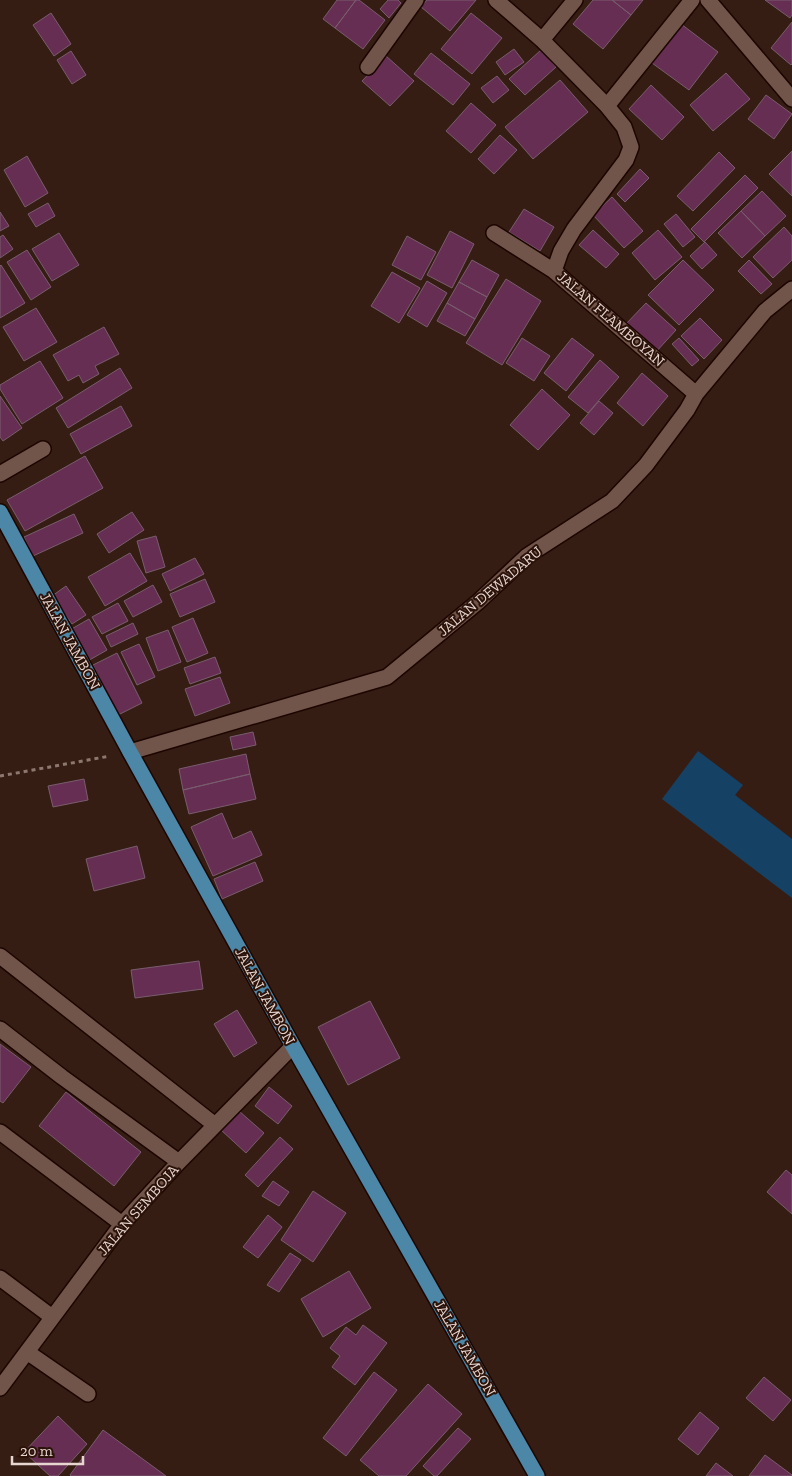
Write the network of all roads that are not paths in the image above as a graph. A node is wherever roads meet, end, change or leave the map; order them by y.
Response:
1 (416, 0) edge
2 (496, 0) edge
3 (574, 0) edge
4 (692, 0) edge
5 (708, 0) edge
6 (542, 40) junction
7 (368, 67) dead end
8 (792, 100) edge
9 (607, 106) junction
10 (494, 233) dead end
11 (554, 271) junction
12 (792, 289) edge
13 (696, 394) junction
14 (42, 449) dead end
15 (0, 474) edge
16 (0, 512) edge
17 (130, 752) junction
18 (0, 956) edge
19 (0, 1030) edge
20 (293, 1046) junction
21 (215, 1126) junction
22 (0, 1132) edge
23 (179, 1162) junction
24 (122, 1224) junction
25 (0, 1278) edge
26 (52, 1317) junction
27 (26, 1352) junction
28 (0, 1388) edge
29 (88, 1394) dead end
30 (537, 1476) edge

1 - 7 street
2 - 6 street, JALAN FLAMBOYAN
3 - 6 street
4 - 9 street
5 - 8 street
6 - 9 street, JALAN FLAMBOYAN
9 - 11 street, JALAN FLAMBOYAN
10 - 11 street
11 - 13 street, JALAN FLAMBOYAN
12 - 13 street, JALAN DEWADARU
13 - 17 street, JALAN DEWADARU
14 - 15 street
16 - 17 main road, JALAN JAMBON
17 - 20 main road, JALAN JAMBON
18 - 21 street
19 - 23 street
20 - 21 street, JALAN SEMBOJA
20 - 30 main road, JALAN JAMBON
21 - 23 street, JALAN SEMBOJA
22 - 24 street
23 - 24 street, JALAN SEMBOJA
24 - 26 street, JALAN SEMBOJA
25 - 26 street
26 - 27 street, JALAN SEMBOJA
27 - 28 street, JALAN SEMBOJA
27 - 29 street

